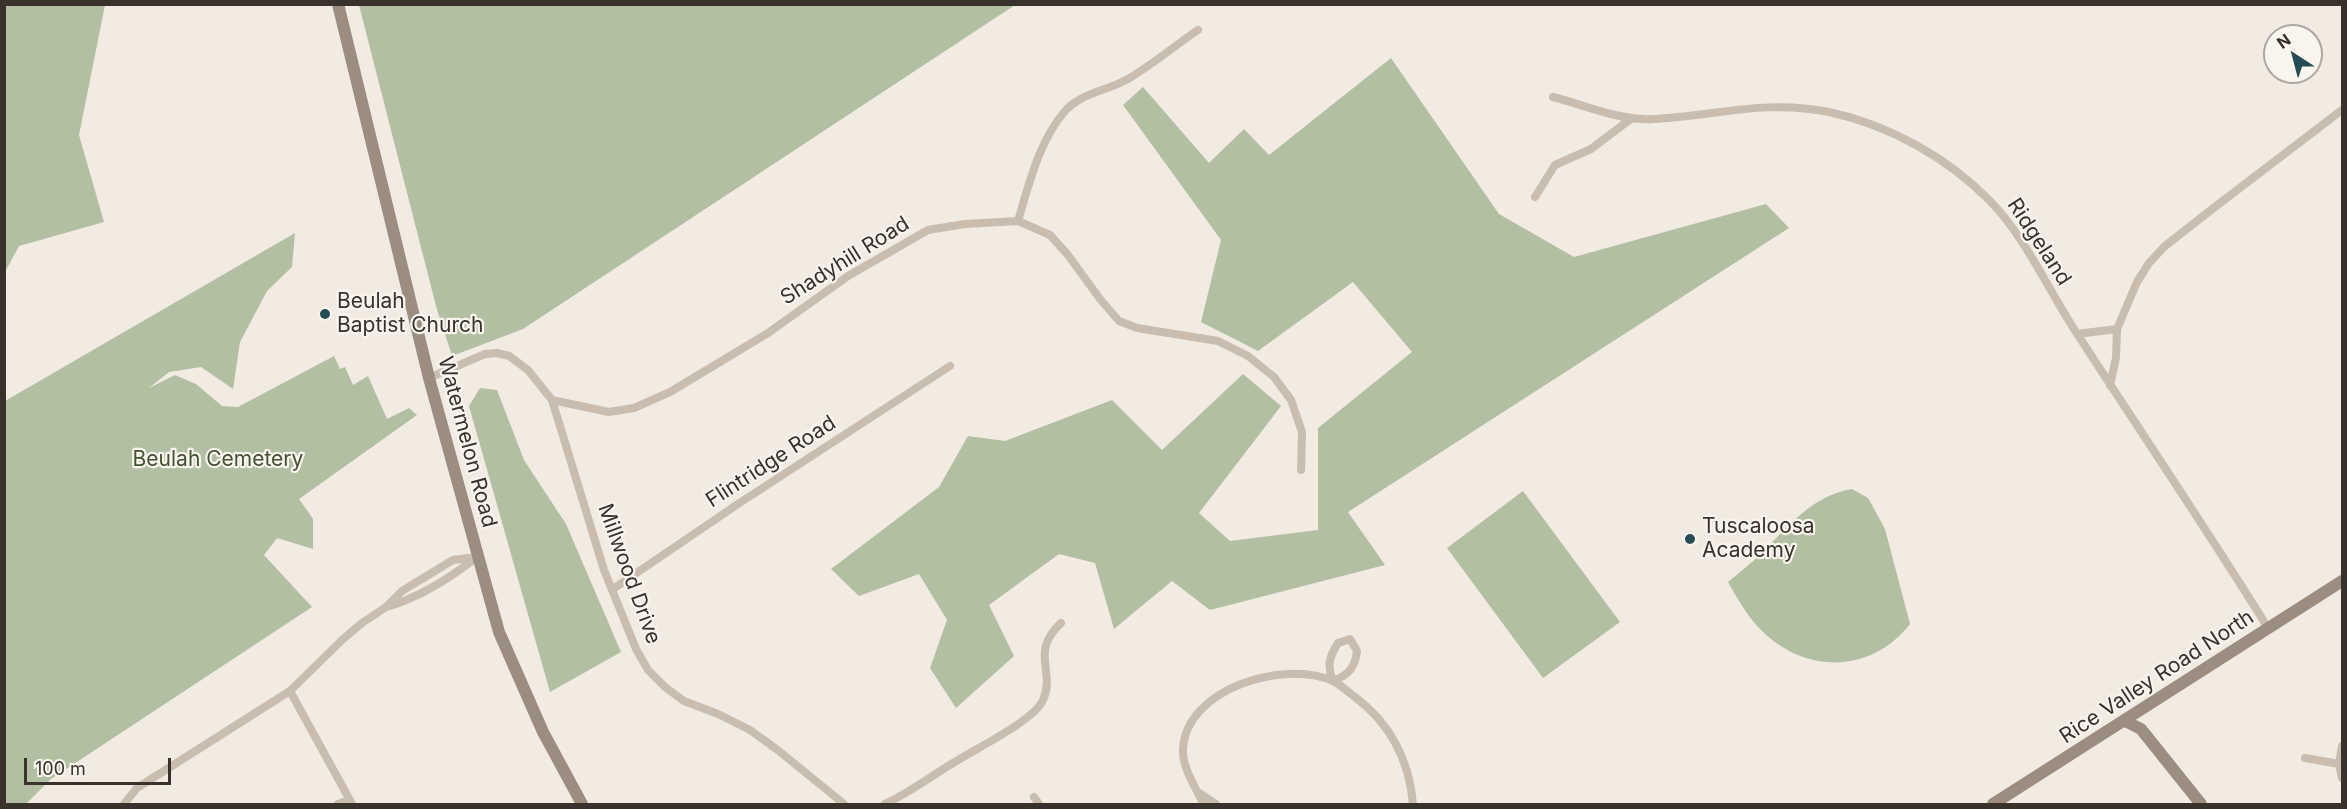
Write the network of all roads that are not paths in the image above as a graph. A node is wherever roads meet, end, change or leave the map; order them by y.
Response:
1 (338, 4) edge
2 (1198, 30) dead end
3 (1553, 97) dead end
4 (2343, 110) edge
5 (1632, 118) junction
6 (1535, 197) dead end
7 (1017, 221) junction
8 (2117, 329) junction
9 (2077, 333) junction
10 (950, 366) dead end
11 (429, 378) junction
12 (2110, 385) junction
13 (552, 400) junction
14 (1301, 471) dead end
15 (477, 557) junction
16 (2343, 581) edge
17 (613, 589) junction
18 (1061, 623) dead end
19 (2268, 628) junction
20 (1333, 681) junction
21 (290, 691) junction
22 (2125, 721) junction
23 (2343, 746) edge
24 (2306, 758) dead end
25 (2339, 764) junction
26 (2343, 778) edge
27 (1198, 792) junction
28 (350, 802) edge
29 (124, 804) edge
30 (338, 804) edge
31 (582, 804) edge
32 (844, 804) edge
33 (885, 804) edge
34 (1203, 804) edge
35 (1216, 804) edge
36 (1413, 804) edge
37 (1993, 804) edge
38 (2201, 804) edge

1 - 11 main road, Watermelon Road
2 - 7 street
3 - 5 street, Ridgeland
4 - 8 street
5 - 6 street
5 - 9 street, Ridgeland
7 - 13 street, Shadyhill Road
7 - 14 street, Shadyhill Road
8 - 9 street
8 - 12 street
9 - 12 street, Ridgeland
10 - 17 street, Flintridge Road
11 - 13 street, Millwood Drive
11 - 15 main road, Watermelon Road
12 - 19 street, Ridgeland
13 - 17 street, Millwood Drive
15 - 21 street
15 - 31 main road, Watermelon Road
16 - 19 main road, Rice Valley Road North
17 - 32 street, Millwood Drive
18 - 33 street
19 - 22 main road, Rice Valley Road North
20 - 20 street
20 - 27 street
20 - 36 street
21 - 28 street
21 - 29 street
22 - 37 main road, Rice Valley Road North
22 - 38 main road
23 - 25 street
24 - 25 street
25 - 26 street
27 - 34 street
27 - 35 street
28 - 30 street

